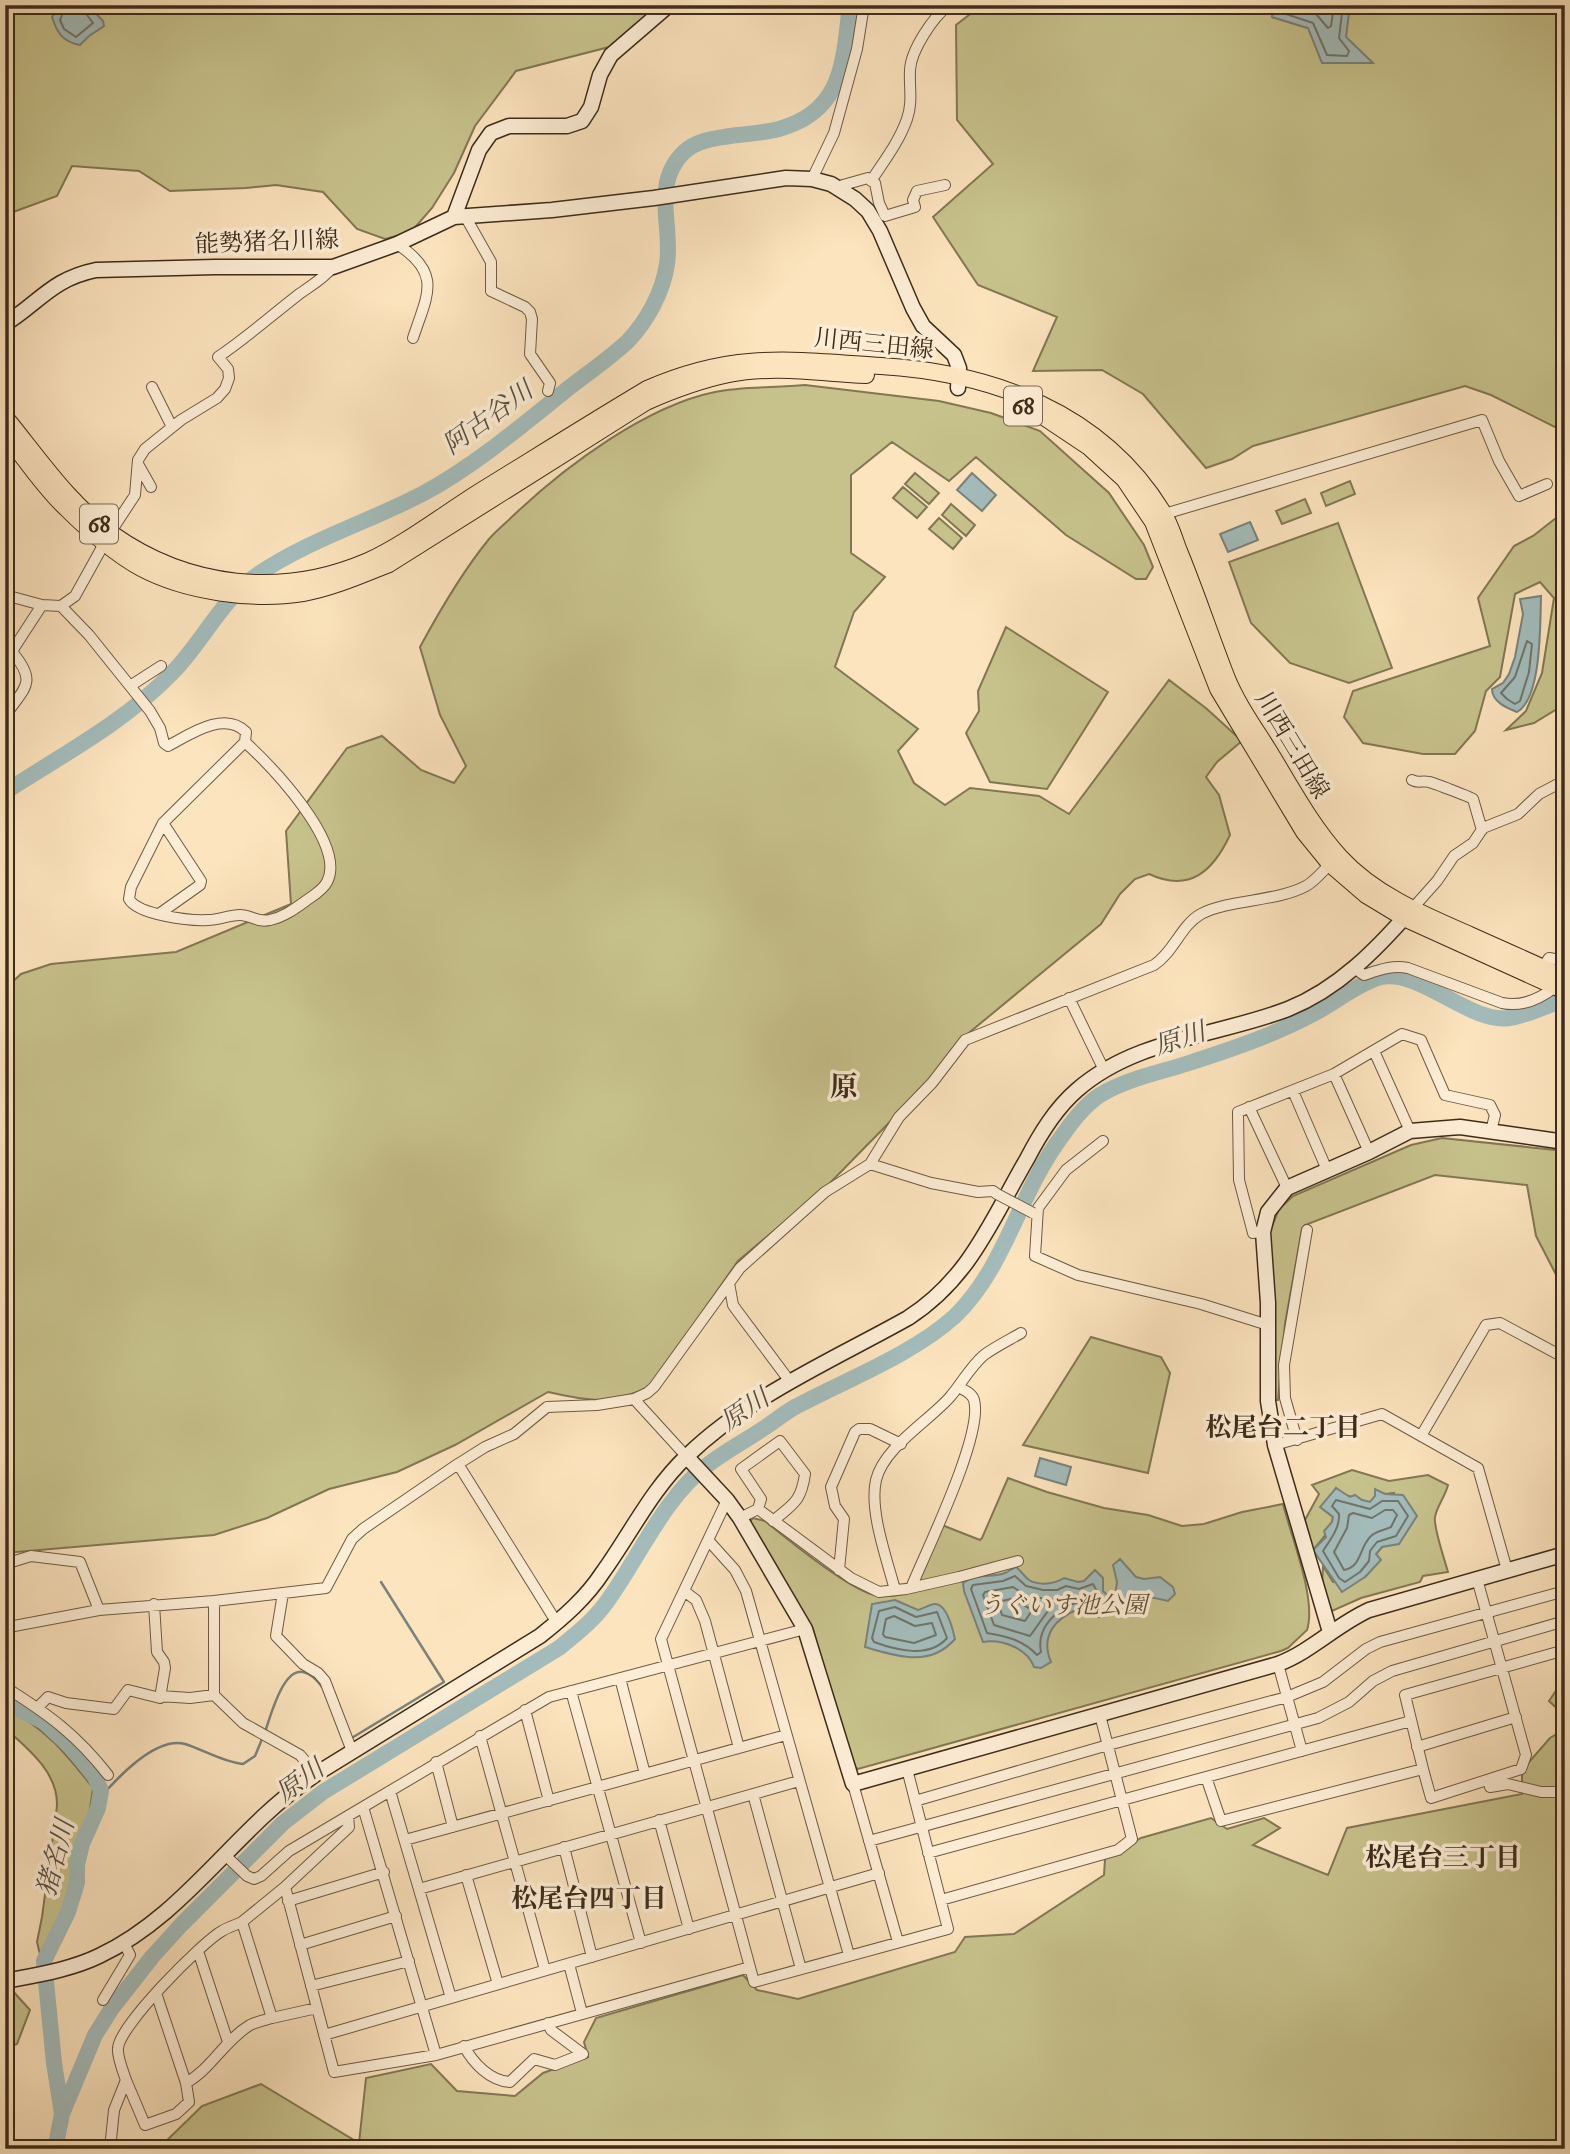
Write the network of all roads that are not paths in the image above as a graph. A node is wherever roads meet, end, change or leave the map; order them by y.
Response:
1 (669, 5) edge
2 (864, 5) edge
3 (949, 5) edge
4 (812, 179) junction
5 (871, 180) junction
6 (945, 185) dead end
7 (836, 187) junction
8 (459, 217) junction
9 (397, 244) junction
10 (332, 267) junction
11 (5, 324) edge
12 (414, 338) dead end
13 (958, 382) junction
14 (152, 387) dead end
15 (548, 391) dead end
16 (5, 417) edge
17 (172, 427) junction
18 (5, 434) edge
19 (138, 464) junction
20 (1547, 484) dead end
21 (151, 487) dead end
22 (1158, 517) junction
23 (108, 538) junction
24 (222, 586) junction
25 (5, 595) edge
26 (42, 605) junction
27 (61, 606) junction
28 (9, 653) edge
29 (161, 666) dead end
30 (132, 689) junction
31 (5, 716) edge
32 (245, 742) junction
33 (1412, 780) dead end
34 (1565, 783) edge
35 (163, 823) junction
36 (1482, 830) junction
37 (1331, 864) junction
38 (159, 914) junction
39 (1408, 914) junction
40 (1565, 961) edge
41 (1354, 968) junction
42 (1540, 972) junction
43 (1562, 986) edge
44 (1069, 998) junction
45 (1374, 1051) junction
46 (1104, 1070) junction
47 (1334, 1074) junction
48 (1293, 1091) junction
49 (1249, 1107) junction
50 (1410, 1131) junction
51 (1491, 1131) junction
52 (1103, 1141) dead end
53 (1565, 1142) edge
54 (1369, 1152) junction
55 (870, 1164) junction
56 (1326, 1170) junction
57 (1286, 1188) junction
58 (1035, 1213) junction
59 (1307, 1230) dead end
60 (1263, 1232) junction
61 (729, 1283) junction
62 (1268, 1325) junction
63 (1020, 1333) dead end
64 (1565, 1358) edge
65 (791, 1383) junction
66 (958, 1387) junction
67 (634, 1399) junction
68 (1421, 1436) junction
69 (1297, 1440) junction
70 (901, 1444) junction
71 (1275, 1445) junction
72 (686, 1456) junction
73 (458, 1464) junction
74 (727, 1500) junction
75 (758, 1509) junction
76 (740, 1518) junction
77 (773, 1521) junction
78 (708, 1540) junction
79 (1565, 1554) edge
80 (1018, 1561) dead end
81 (5, 1564) edge
82 (839, 1570) junction
83 (1507, 1570) junction
84 (1477, 1579) junction
85 (911, 1588) junction
86 (895, 1590) junction
87 (684, 1591) junction
88 (1565, 1591) edge
89 (283, 1593) junction
90 (214, 1601) junction
91 (154, 1604) junction
92 (99, 1609) junction
93 (1486, 1614) junction
94 (1565, 1621) edge
95 (557, 1623) junction
96 (805, 1629) junction
97 (5, 1631) edge
98 (1330, 1632) junction
99 (760, 1641) junction
100 (1494, 1642) junction
101 (1565, 1650) edge
102 (713, 1653) junction
103 (1278, 1664) junction
104 (668, 1665) junction
105 (1502, 1668) junction
106 (620, 1678) junction
107 (5, 1687) edge
108 (570, 1691) junction
109 (214, 1695) junction
110 (160, 1696) junction
111 (1287, 1697) junction
112 (37, 1708) junction
113 (525, 1710) junction
114 (1100, 1715) junction
115 (1516, 1717) junction
116 (1411, 1721) junction
117 (1295, 1725) junction
118 (786, 1735) junction
119 (480, 1736) junction
120 (1108, 1745) junction
121 (1418, 1747) junction
122 (739, 1748) junction
123 (352, 1751) junction
124 (1302, 1751) junction
125 (694, 1760) junction
126 (436, 1762) junction
127 (907, 1769) junction
128 (1423, 1769) junction
129 (316, 1774) junction
130 (645, 1774) junction
131 (1115, 1774) junction
132 (108, 1775) dead end
133 (1206, 1777) junction
134 (799, 1780) junction
135 (1489, 1780) junction
136 (853, 1784) junction
137 (598, 1787) junction
138 (390, 1791) junction
139 (1565, 1792) edge
140 (752, 1794) junction
141 (1122, 1800) junction
142 (549, 1801) junction
143 (915, 1801) junction
144 (363, 1807) junction
145 (707, 1807) junction
146 (502, 1814) junction
147 (348, 1816) junction
148 (659, 1820) junction
149 (453, 1827) junction
150 (922, 1827) junction
151 (611, 1834) junction
152 (405, 1840) junction
153 (869, 1841) junction
154 (565, 1847) junction
155 (928, 1853) junction
156 (225, 1855) junction
157 (515, 1861) junction
158 (384, 1872) junction
159 (878, 1873) junction
160 (467, 1875) junction
161 (285, 1888) junction
162 (830, 1888) junction
163 (419, 1889) junction
164 (288, 1900) junction
165 (941, 1900) junction
166 (782, 1901) junction
167 (736, 1915) junction
168 (397, 1916) junction
169 (242, 1922) junction
170 (689, 1929) junction
171 (641, 1942) junction
172 (898, 1942) junction
173 (124, 1943) junction
174 (300, 1945) junction
175 (198, 1951) junction
176 (849, 1955) junction
177 (592, 1957) junction
178 (409, 1961) junction
179 (569, 1964) junction
180 (750, 1967) junction
181 (801, 1969) junction
182 (545, 1970) junction
183 (5, 1981) edge
184 (498, 1984) junction
185 (311, 1986) junction
186 (156, 1993) junction
187 (450, 1998) junction
188 (103, 2000) dead end
189 (422, 2006) junction
190 (317, 2008) junction
191 (582, 2013) junction
192 (272, 2018) junction
193 (548, 2023) junction
194 (324, 2035) junction
195 (228, 2042) junction
196 (464, 2046) junction
197 (436, 2054) junction
198 (126, 2080) junction
199 (187, 2083) junction
200 (110, 2149) edge

1 - 8 street
2 - 4 street
3 - 5 street
4 - 7 street
4 - 8 street
5 - 6 street
5 - 7 street
7 - 13 street
8 - 9 street, 能勢猪名川線
8 - 15 street
9 - 10 street, 能勢猪名川線
9 - 12 street
10 - 11 street, 能勢猪名川線
10 - 17 street
13 - 22 main road, 川西三田線 / 68
13 - 24 main road, 川西三田線 / 68
13 - 24 main road, 川西三田線 / 68
14 - 17 street
16 - 23 main road, 川西三田線 / 68
17 - 19 street
18 - 23 main road, 川西三田線 / 68
19 - 21 street
19 - 23 street
20 - 22 street
22 - 37 main road, 川西三田線 / 68
22 - 39 main road, 川西三田線 / 68
23 - 24 main road, 川西三田線 / 68
23 - 27 street
25 - 26 street
26 - 27 street
26 - 28 street
27 - 30 street
28 - 31 street
29 - 30 street
30 - 32 street
32 - 35 street
32 - 38 street
33 - 36 street
34 - 36 street
35 - 38 street
35 - 38 street
36 - 39 street
37 - 39 main road, 川西三田線 / 68
37 - 44 street
39 - 41 street
39 - 42 main road, 川西三田線 / 68
40 - 42 street
41 - 43 street
41 - 46 street
42 - 43 main road, 川西三田線 / 68
44 - 46 street
44 - 55 street
45 - 47 street
45 - 50 street
45 - 51 street
46 - 65 street
47 - 48 street
47 - 54 street
48 - 49 street
48 - 56 street
49 - 57 street
49 - 60 street
50 - 51 street
50 - 54 street
51 - 53 street
52 - 58 street
54 - 56 street
55 - 58 street, bridge
55 - 61 street
56 - 57 street
57 - 60 street
58 - 62 street
59 - 69 street
60 - 62 street
61 - 65 street
61 - 67 street
62 - 71 street
63 - 66 street
64 - 68 street
65 - 72 street
66 - 70 street
66 - 85 street
67 - 72 street
67 - 73 street
68 - 69 street
68 - 83 street
69 - 71 street
70 - 82 street
70 - 86 street
71 - 98 street
72 - 74 street
72 - 95 street
73 - 89 street
73 - 95 street
74 - 76 street
74 - 78 street
75 - 76 street
75 - 77 street
75 - 77 street
76 - 96 street
77 - 82 street
78 - 87 street
78 - 99 street
79 - 83 street
80 - 85 street
81 - 92 street
82 - 86 street
83 - 84 street
84 - 93 street
84 - 98 street
85 - 86 street
87 - 102 street
87 - 104 street
88 - 93 street
89 - 90 street
89 - 123 street
90 - 91 street
90 - 109 street
91 - 92 street
91 - 110 street
92 - 97 street
93 - 100 street
93 - 111 street
94 - 100 street
95 - 123 street
96 - 99 street
96 - 136 street
98 - 103 street
99 - 102 street
99 - 118 street
100 - 105 street
100 - 117 street
101 - 105 street
102 - 104 street
102 - 122 street
103 - 111 street
103 - 114 street
104 - 106 street
104 - 125 street
105 - 115 street
105 - 116 street
106 - 108 street
106 - 130 street
107 - 112 street
108 - 113 street
108 - 137 street
109 - 110 street
109 - 129 street
110 - 112 street
111 - 117 street
111 - 120 street
112 - 132 street
113 - 119 street
113 - 142 street
114 - 120 street
114 - 127 street
115 - 121 street
115 - 135 street
116 - 121 street
116 - 124 street
117 - 124 street
117 - 131 street
118 - 122 street
118 - 134 street
119 - 126 street
119 - 146 street
120 - 131 street
120 - 143 street
121 - 128 street
122 - 125 street
123 - 129 street
124 - 133 street
125 - 130 street
125 - 145 street
126 - 138 street
126 - 149 street
127 - 136 street
127 - 143 street
128 - 133 street
128 - 135 street
129 - 156 street
130 - 137 street
131 - 141 street
131 - 150 street
133 - 141 street
134 - 140 street
134 - 162 street
135 - 139 street
136 - 153 street
137 - 142 street
137 - 151 street
138 - 144 street
138 - 152 street
140 - 145 street
140 - 166 street
141 - 155 street
141 - 165 street
142 - 146 street
143 - 150 street
144 - 147 street
144 - 158 street
145 - 148 street
145 - 167 street
146 - 149 street
146 - 157 street
147 - 156 street
147 - 161 street
148 - 151 street
148 - 170 street
149 - 152 street
150 - 153 street
150 - 155 street
151 - 154 street
151 - 171 street
152 - 163 street
153 - 159 street
154 - 157 street
154 - 177 street
155 - 165 street
156 - 173 street
157 - 160 street
157 - 182 street
158 - 164 street
158 - 168 street
159 - 162 street
159 - 172 street
160 - 163 street
160 - 184 street
161 - 164 street
161 - 169 street
162 - 166 street
162 - 176 street
163 - 187 street
164 - 174 street
165 - 172 street
166 - 167 street
166 - 181 street
167 - 170 street
167 - 180 street
168 - 174 street
168 - 178 street
169 - 175 street
169 - 192 street
170 - 171 street
171 - 177 street
172 - 176 street
173 - 183 street
173 - 188 street
174 - 185 street
175 - 186 street
175 - 195 street
176 - 181 street
177 - 179 street
178 - 185 street
178 - 189 street
179 - 182 street
179 - 191 street
180 - 181 street
180 - 191 street
182 - 184 street
184 - 187 street
185 - 190 street
186 - 198 street
186 - 199 street
187 - 189 street
189 - 194 street
189 - 197 street
190 - 192 street
190 - 194 street
191 - 193 street
192 - 195 street
193 - 196 street
193 - 196 street
194 - 197 street
195 - 199 street
196 - 197 street
198 - 199 street
198 - 200 street

